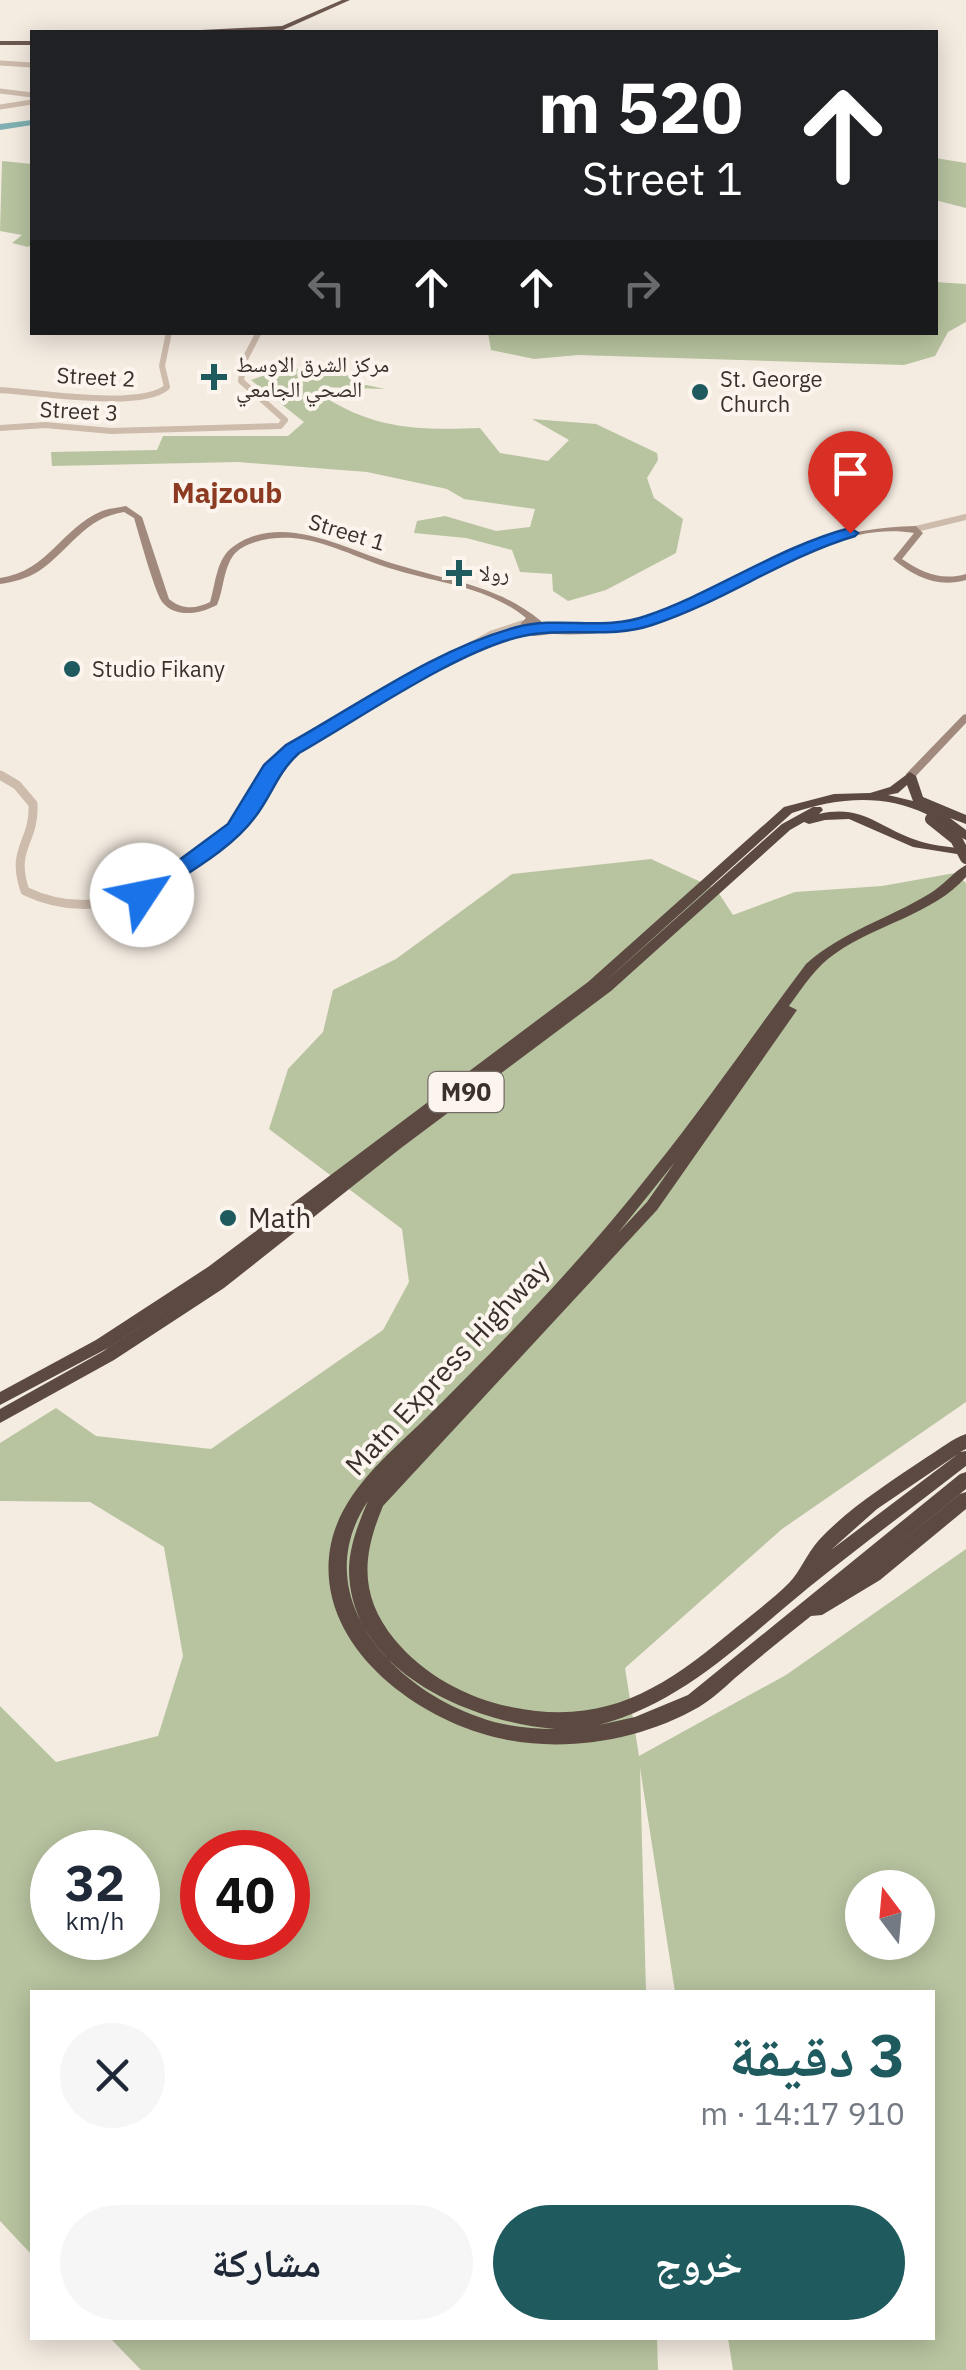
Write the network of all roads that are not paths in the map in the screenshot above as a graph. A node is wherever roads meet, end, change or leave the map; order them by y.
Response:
1 (347, 0) edge
2 (224, 30) edge
3 (0, 42) edge
4 (30, 43) edge
5 (0, 63) edge
6 (30, 65) edge
7 (0, 92) edge
8 (30, 99) edge
9 (30, 99) edge
10 (30, 99) edge
11 (19, 102) junction
12 (0, 106) edge
13 (167, 335) edge
14 (258, 335) edge
15 (0, 390) edge
16 (0, 428) edge
17 (966, 517) edge
18 (916, 529) junction
19 (966, 577) edge
20 (0, 581) edge
21 (511, 603) junction
22 (523, 626) junction
23 (538, 626) junction
24 (966, 716) edge
25 (0, 775) edge
26 (911, 775) junction
27 (866, 796) junction
28 (927, 810) junction
29 (966, 820) edge
30 (786, 826) junction
31 (966, 836) edge
32 (962, 855) edge
33 (966, 869) edge
34 (966, 888) edge
35 (0, 1399) edge
36 (0, 1417) edge
37 (444, 1420) junction
38 (966, 1440) edge
39 (966, 1457) edge
40 (966, 1479) edge
41 (966, 1500) edge
42 (797, 1587) junction
43 (790, 1623) junction

1 - 2 highway
3 - 4 highway
5 - 6 street
7 - 8 street
7 - 11 street
9 - 11 street
10 - 12 street
11 - 12 street
13 - 15 street, Street 2
14 - 16 street, Street 3
17 - 18 street
18 - 19 main road
18 - 23 main road
20 - 21 main road, Street 1
21 - 22 main road
21 - 23 main road, Street 1
22 - 23 main road
22 - 25 street
24 - 26 main road
26 - 27 highway
26 - 28 highway
27 - 28 highway, M90
27 - 35 highway, M90
28 - 29 highway
28 - 30 highway, M90
28 - 31 highway, M90
28 - 32 highway, bridge
30 - 32 highway
30 - 36 highway, M90
33 - 37 highway, Matn Express Highway
34 - 37 highway, Matn Express Highway
37 - 42 highway, Matn Express Highway
37 - 43 highway, Matn Express Highway
38 - 42 highway
39 - 42 highway, Matn Express Highway
40 - 43 highway, Matn Express Highway
41 - 43 highway

